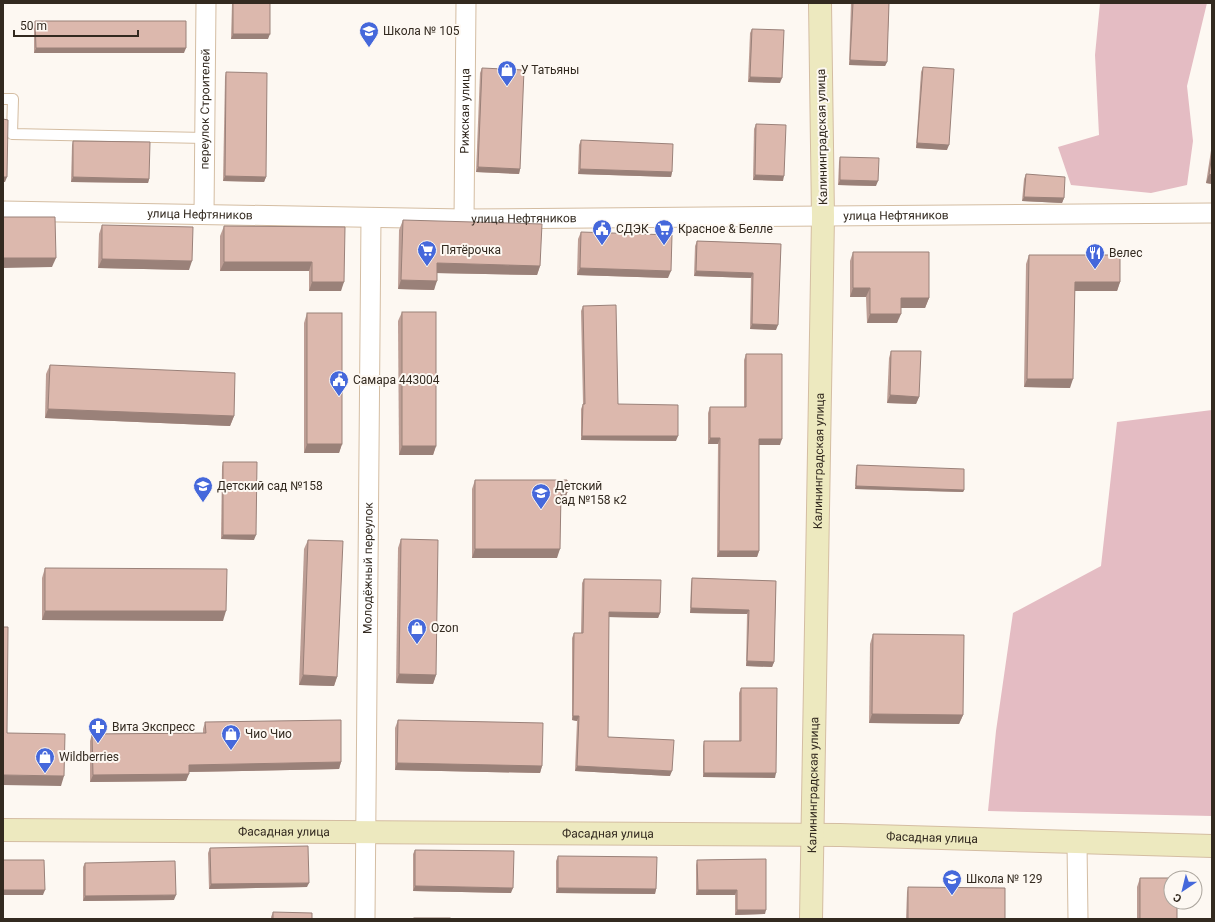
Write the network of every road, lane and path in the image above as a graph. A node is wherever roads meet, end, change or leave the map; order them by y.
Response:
1 (206, 3) edge
2 (466, 3) edge
3 (820, 3) edge
4 (3, 99) edge
5 (205, 138) junction
6 (3, 211) edge
7 (1212, 213) edge
8 (204, 214) junction
9 (823, 217) junction
10 (371, 218) junction
11 (464, 218) junction
12 (3, 830) edge
13 (367, 832) junction
14 (812, 835) junction
15 (1077, 843) junction
16 (1212, 846) edge
17 (365, 919) edge
18 (811, 919) edge
19 (1078, 919) edge

1 - 5 street, переулок Строителей
2 - 11 street, Рижская улица
3 - 9 main road, Калининградская улица
4 - 5 lane
5 - 8 street, переулок Строителей
6 - 8 street, улица Нефтяников
7 - 9 street, улица Нефтяников
8 - 10 street, улица Нефтяников
9 - 11 street, улица Нефтяников
9 - 14 main road, Калининградская улица
10 - 11 street, улица Нефтяников
10 - 13 street, Молодёжный переулок
12 - 13 main road, Фасадная улица
13 - 14 main road, Фасадная улица
13 - 17 street, Молодёжный переулок
14 - 15 main road, Фасадная улица
14 - 18 main road, Калининградская улица
15 - 16 main road, Фасадная улица
15 - 19 street

